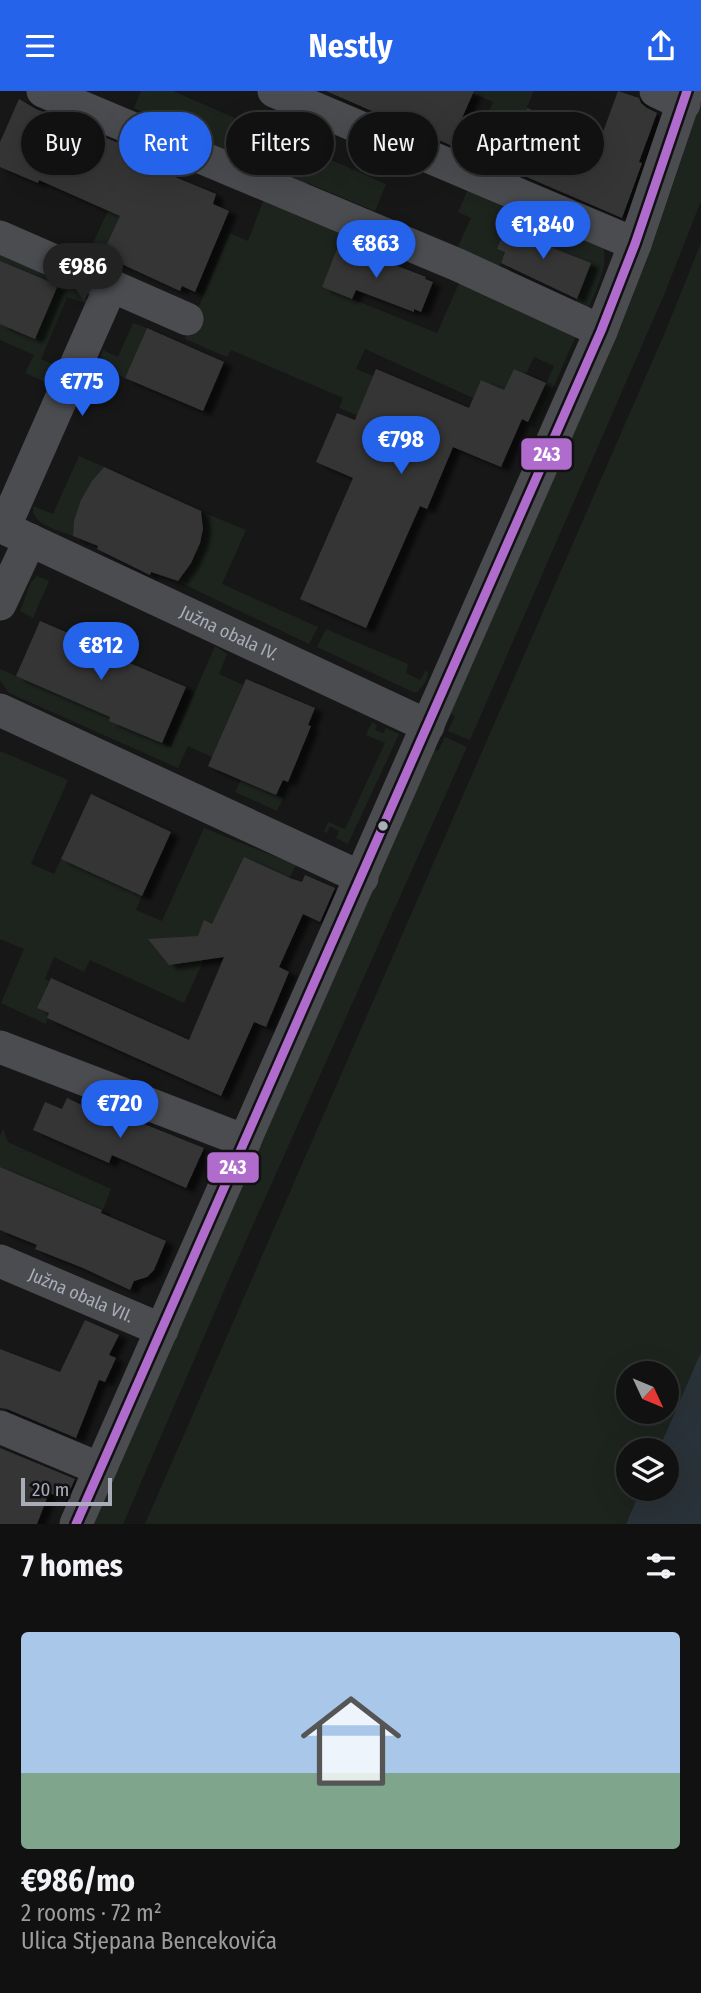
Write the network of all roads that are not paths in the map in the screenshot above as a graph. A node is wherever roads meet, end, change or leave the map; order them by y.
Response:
1 (43, 91) edge
2 (274, 91) edge
3 (676, 95) edge
4 (0, 237) edge
5 (635, 243) junction
6 (111, 286) junction
7 (187, 319) dead end
8 (601, 331) junction
9 (17, 534) junction
10 (0, 604) edge
11 (0, 711) edge
12 (428, 726) junction
13 (362, 877) junction
14 (0, 1047) edge
15 (244, 1141) junction
16 (0, 1261) edge
17 (162, 1330) junction
18 (0, 1427) edge
19 (100, 1469) junction
20 (76, 1524) edge

1 - 8 street
2 - 5 street
3 - 5 street
4 - 6 street
5 - 8 street
6 - 7 street
6 - 9 street
8 - 12 street
9 - 10 street
9 - 12 street, Južna obala IV.
11 - 13 street
12 - 13 street
13 - 15 street
14 - 15 street
15 - 17 street
16 - 17 street, Južna obala VII.
17 - 19 street
18 - 19 street
19 - 20 street

